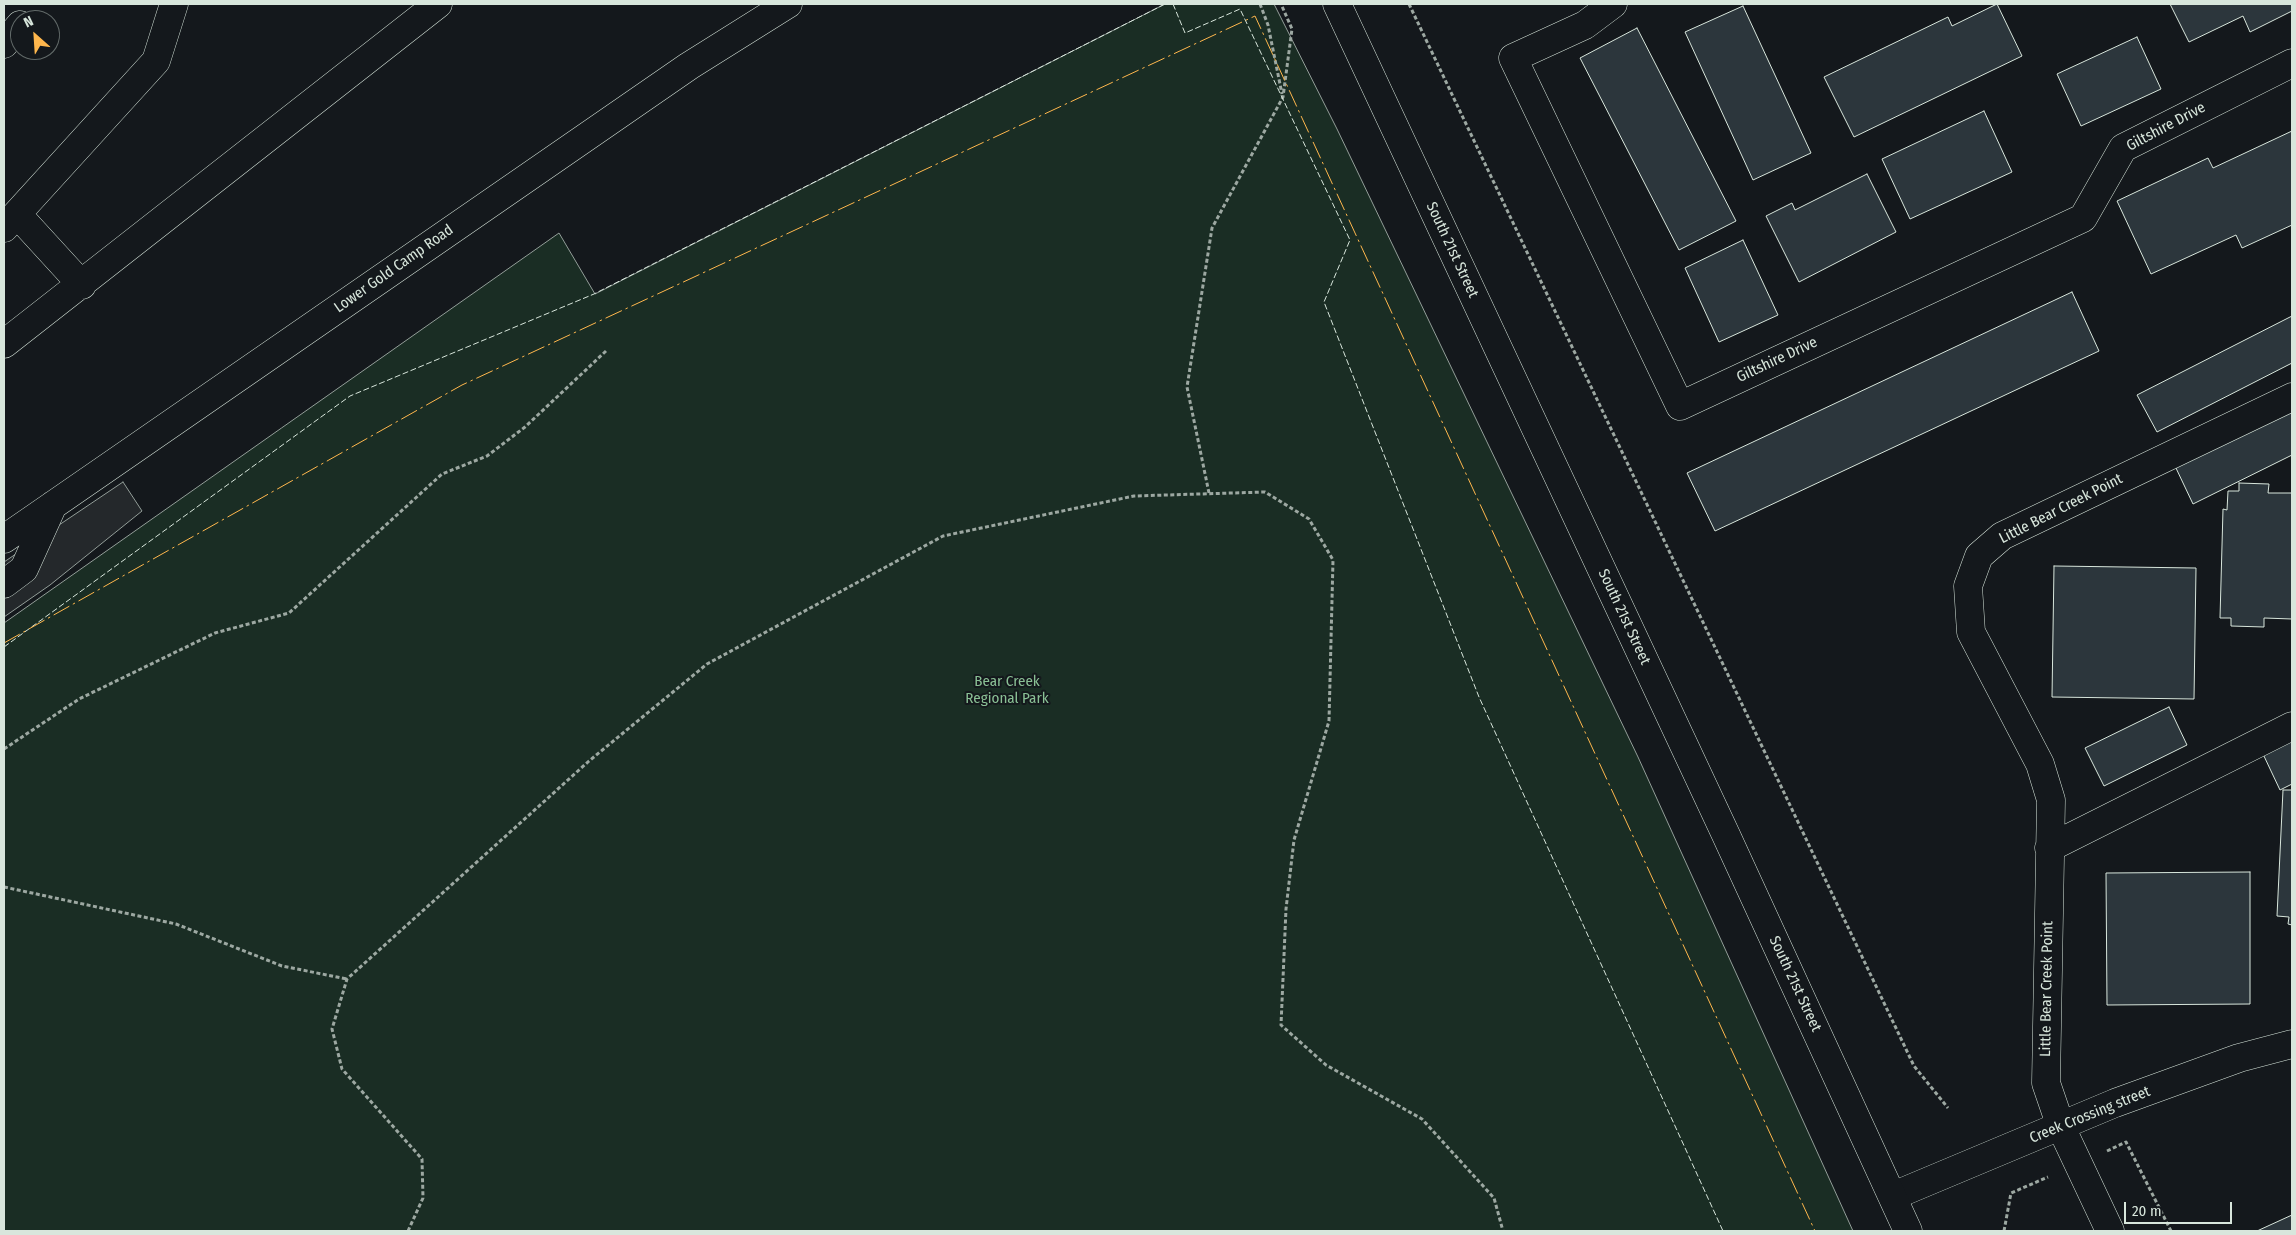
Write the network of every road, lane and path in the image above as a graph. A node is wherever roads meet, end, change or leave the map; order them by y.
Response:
1 (174, 4) edge
2 (438, 4) edge
3 (788, 4) edge
4 (1260, 4) edge
5 (1281, 4) edge
6 (1337, 4) edge
7 (1409, 4) edge
8 (1612, 4) edge
9 (2292, 64) edge
10 (1283, 98) junction
11 (10, 221) edge
12 (82, 285) junction
13 (4, 344) edge
14 (606, 351) dead end
15 (2292, 396) edge
16 (1209, 494) junction
17 (54, 505) junction
18 (4, 539) edge
19 (4, 584) edge
20 (2292, 726) edge
21 (4, 749) edge
22 (2049, 848) junction
23 (4, 887) edge
24 (347, 979) junction
25 (2292, 1044) edge
26 (1948, 1108) dead end
27 (2061, 1127) junction
28 (1893, 1196) junction
29 (408, 1231) edge
30 (1503, 1231) edge
31 (1908, 1231) edge
32 (2110, 1231) edge

1 - 11 street
2 - 12 street
3 - 17 street, Lower Gold Camp Road
4 - 10 path
5 - 10 path
6 - 28 street, South 21st Street
7 - 26 path
8 - 9 street, Giltshire Drive
10 - 16 path
11 - 12 street
12 - 13 street
14 - 21 path
15 - 22 street, Little Bear Creek Point
16 - 24 path
16 - 30 path
17 - 18 street, Lower Gold Camp Road
17 - 19 street
20 - 22 street
22 - 27 street, Little Bear Creek Point
23 - 24 path
24 - 29 path
25 - 27 street, Creek Crossing street
27 - 28 street, Creek Crossing street
27 - 32 street, Little Bear Creek Point
28 - 31 street, South 21st Street

